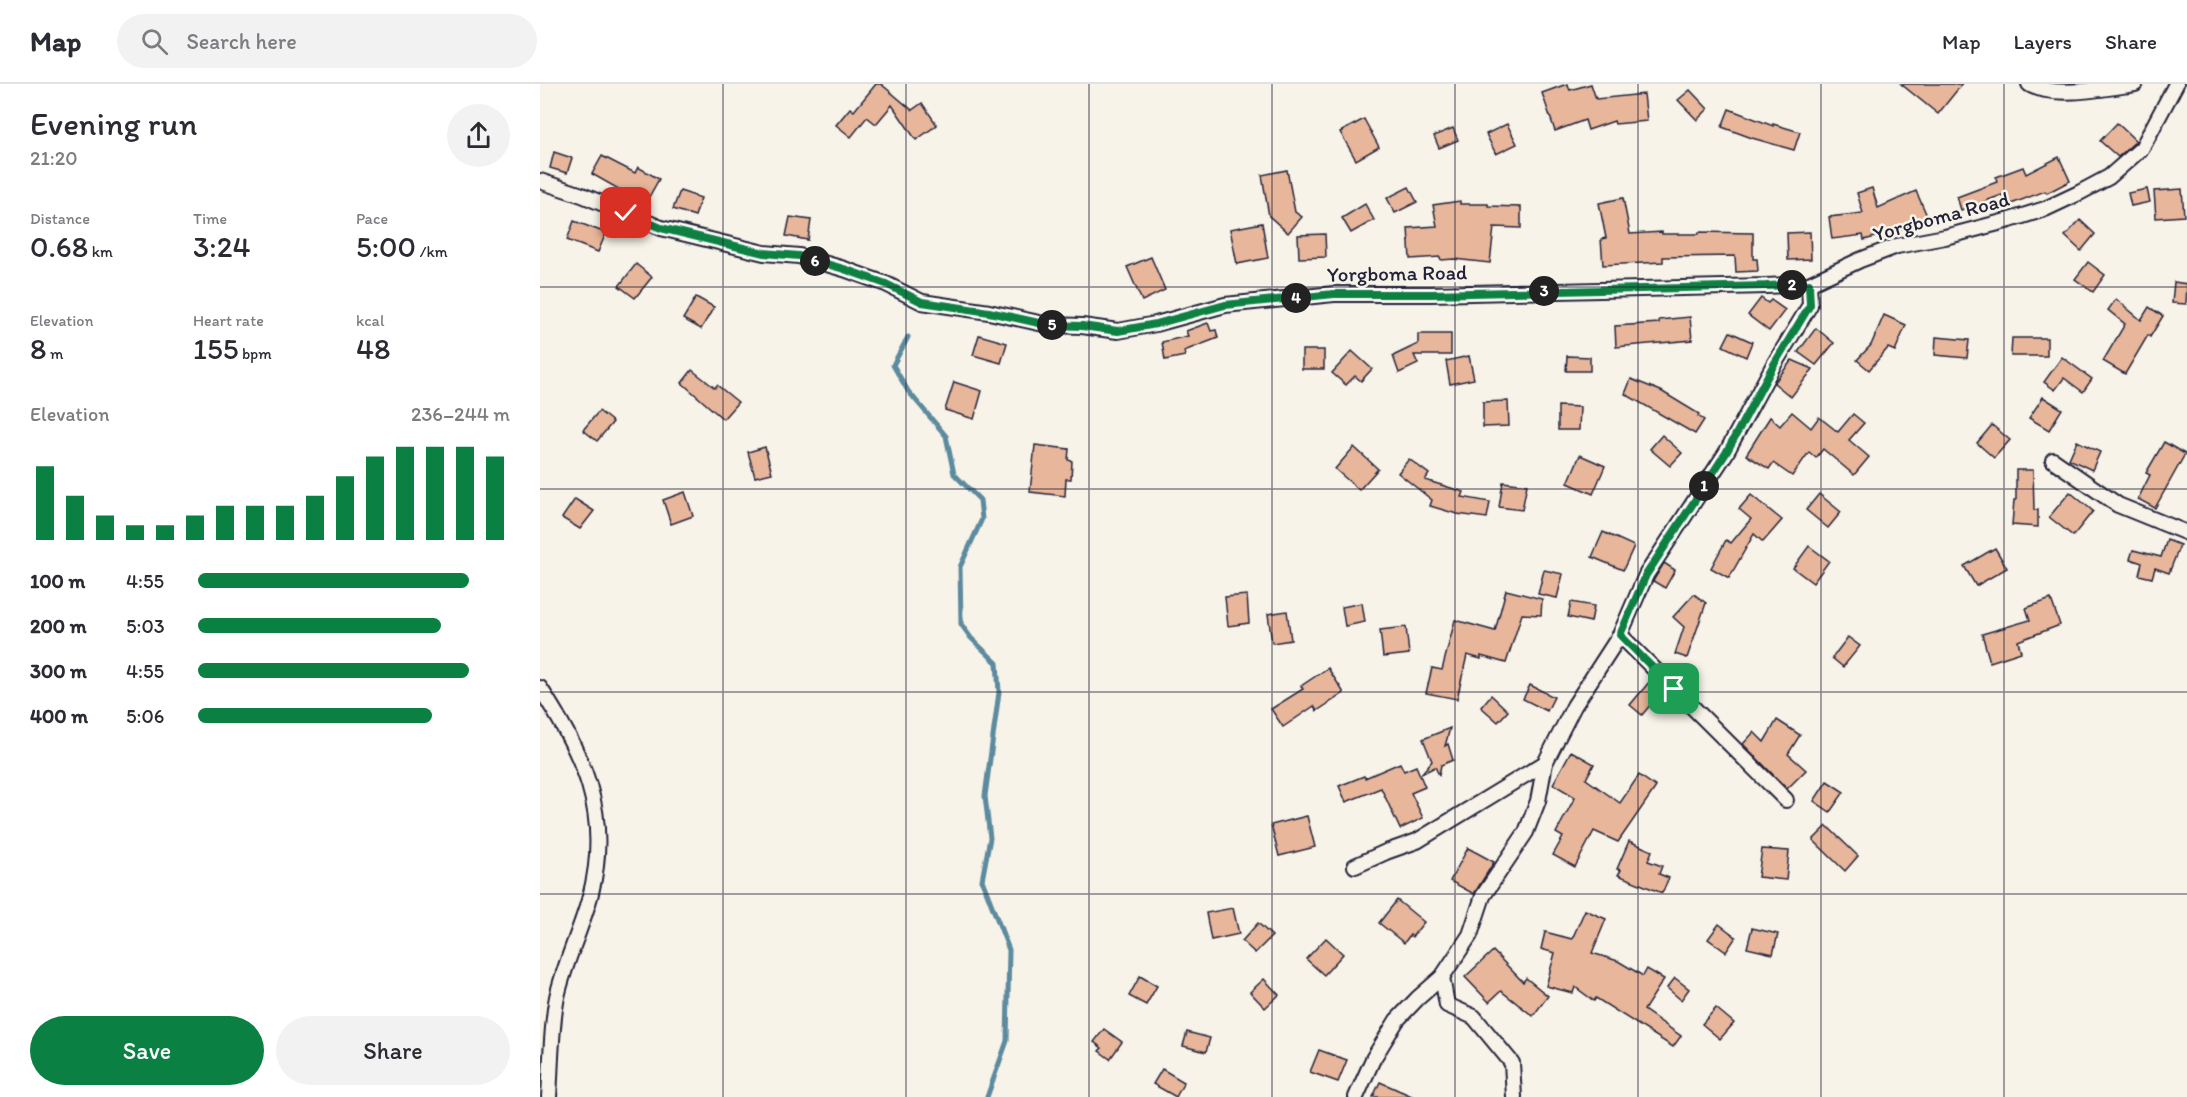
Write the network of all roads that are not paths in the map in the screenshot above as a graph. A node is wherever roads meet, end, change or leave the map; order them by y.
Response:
1 (2029, 84) edge
2 (2135, 84) edge
3 (2176, 84) edge
4 (540, 181) edge
5 (1809, 284) junction
6 (2053, 460) dead end
7 (2187, 533) edge
8 (1620, 635) junction
9 (540, 688) edge
10 (1545, 763) junction
11 (1786, 800) dead end
12 (1354, 866) dead end
13 (1442, 977) junction
14 (549, 1097) edge
15 (1356, 1097) edge
16 (1514, 1097) edge

1 - 2 street
3 - 5 street, Yorgboma Road
4 - 5 street, Yorgboma Road
5 - 8 street
6 - 7 street
8 - 10 street
8 - 11 street
9 - 14 street
10 - 12 street
10 - 13 street
13 - 15 street
13 - 16 street

